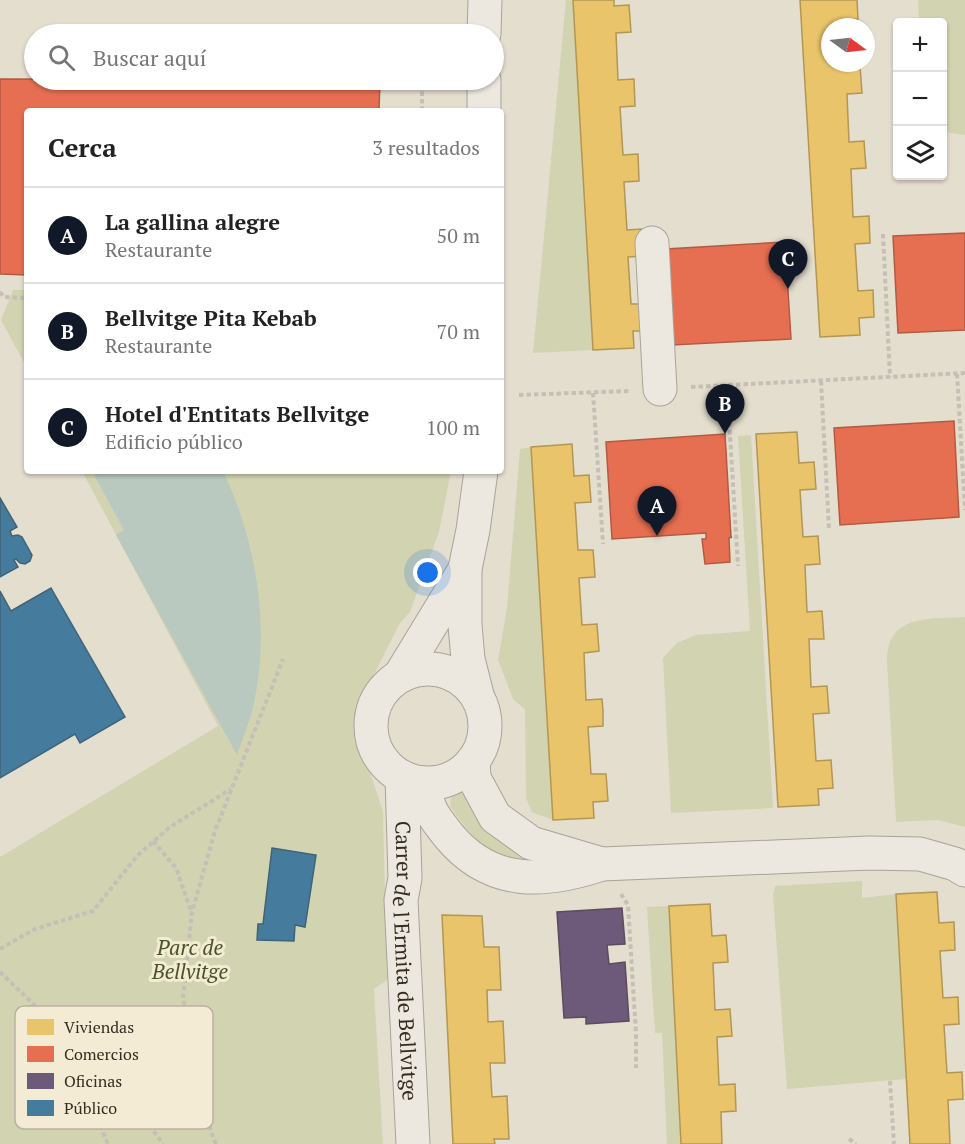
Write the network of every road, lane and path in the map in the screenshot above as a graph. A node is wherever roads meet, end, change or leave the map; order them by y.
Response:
1 (485, 0) edge
2 (484, 24) edge
3 (422, 90) edge
4 (484, 90) edge
5 (422, 108) edge
6 (484, 108) edge
7 (883, 234) dead end
8 (652, 243) dead end
9 (0, 292) edge
10 (24, 298) edge
11 (965, 373) edge
12 (957, 374) junction
13 (890, 377) junction
14 (821, 381) junction
15 (727, 386) junction
16 (660, 389) junction
17 (593, 393) junction
18 (519, 395) dead end
19 (481, 474) edge
20 (965, 510) edge
21 (829, 529) dead end
22 (603, 544) dead end
23 (738, 566) dead end
24 (465, 568) junction
25 (283, 659) dead end
26 (401, 674) junction
27 (477, 695) junction
28 (473, 761) junction
29 (413, 780) junction
30 (232, 789) junction
31 (153, 842) junction
32 (531, 843) junction
33 (602, 864) junction
34 (965, 870) edge
35 (531, 879) junction
36 (619, 891) dead end
37 (192, 912) junction
38 (0, 948) edge
39 (0, 972) edge
40 (35, 1006) edge
41 (185, 1006) edge
42 (636, 1068) dead end
43 (890, 1081) dead end
44 (102, 1129) edge
45 (152, 1129) edge
46 (211, 1129) edge
47 (849, 1139) dead end
48 (108, 1144) edge
49 (163, 1144) edge
50 (216, 1144) edge
51 (413, 1144) edge
52 (856, 1144) edge
53 (894, 1144) edge

1 - 2 street
3 - 5 path
4 - 6 street
7 - 13 path
8 - 16 street
9 - 10 path
11 - 12 path
12 - 13 path
12 - 20 path
13 - 14 path
14 - 15 path
14 - 21 path
15 - 16 path
15 - 23 path
16 - 17 path
17 - 18 path
17 - 22 path
19 - 24 street
24 - 26 street
24 - 27 street
25 - 30 path
26 - 27 street
26 - 29 street
27 - 28 street
28 - 29 street
28 - 32 street, Carrer de l'Ermita de Bellvitge
29 - 35 street, Carrer de l'Ermita de Bellvitge
29 - 51 street, Carrer de l'Ermita de Bellvitge
30 - 31 path
30 - 37 path
31 - 37 path
31 - 38 path
32 - 33 street, Carrer de l'Ermita de Bellvitge
32 - 35 street
33 - 34 street, Carrer de l'Ermita de Bellvitge
33 - 35 street, Carrer de l'Ermita de Bellvitge
36 - 42 path
37 - 41 path
39 - 40 path
43 - 53 path
44 - 48 path
45 - 49 path
46 - 50 path
47 - 52 path

